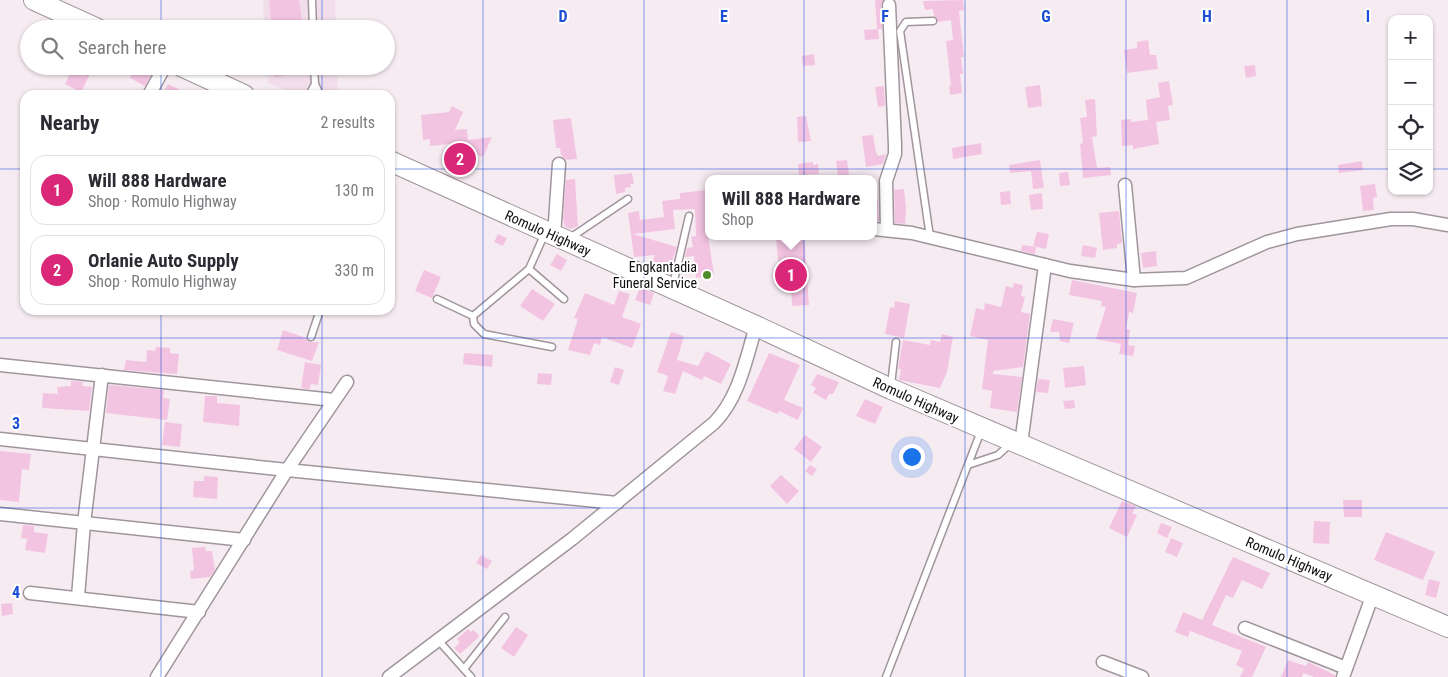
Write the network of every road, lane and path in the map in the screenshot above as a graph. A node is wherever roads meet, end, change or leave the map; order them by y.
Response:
1 (34, 0) edge
2 (312, 0) edge
3 (889, 5) dead end
4 (78, 20) edge
5 (313, 20) edge
6 (933, 20) dead end
7 (160, 75) edge
8 (195, 75) edge
9 (314, 75) edge
10 (315, 84) junction
11 (152, 90) edge
12 (219, 90) edge
13 (312, 90) edge
14 (318, 90) edge
15 (395, 163) edge
16 (559, 164) dead end
17 (1125, 185) dead end
18 (628, 199) dead end
19 (689, 216) dead end
20 (1448, 226) edge
21 (880, 229) edge
22 (555, 237) junction
23 (930, 237) junction
24 (1045, 265) junction
25 (529, 269) junction
26 (1134, 280) junction
27 (672, 289) junction
28 (437, 299) dead end
29 (564, 299) dead end
30 (319, 315) edge
31 (474, 316) junction
32 (756, 326) junction
33 (312, 337) dead end
34 (896, 342) dead end
35 (552, 347) dead end
36 (0, 365) edge
37 (102, 375) junction
38 (346, 382) dead end
39 (890, 389) junction
40 (334, 400) junction
41 (981, 429) junction
42 (0, 439) edge
43 (1016, 442) junction
44 (93, 450) junction
45 (968, 466) junction
46 (287, 470) junction
47 (617, 503) junction
48 (0, 514) edge
49 (84, 523) junction
50 (244, 540) junction
51 (30, 593) dead end
52 (1373, 594) junction
53 (78, 597) junction
54 (199, 612) junction
55 (505, 617) dead end
56 (1448, 627) edge
57 (1245, 628) dead end
58 (438, 640) junction
59 (1103, 662) dead end
60 (464, 669) junction
61 (1344, 673) edge
62 (157, 677) edge
63 (389, 677) edge
64 (472, 677) edge
65 (886, 677) edge
66 (1142, 677) edge

1 - 4 highway
2 - 5 lane
3 - 21 street
6 - 23 lane
7 - 11 street
8 - 12 highway
9 - 10 lane
10 - 13 lane
10 - 14 lane
15 - 22 highway, Romulo Highway
16 - 22 street
17 - 26 street
18 - 22 lane
19 - 27 lane
20 - 26 street
21 - 23 street
22 - 25 lane
22 - 27 highway, Romulo Highway
23 - 24 street
24 - 26 street
24 - 43 street
25 - 29 lane
25 - 31 lane
27 - 32 highway, Romulo Highway
28 - 31 lane
30 - 33 lane
31 - 35 lane
32 - 39 highway, Romulo Highway
32 - 47 street
34 - 39 lane
36 - 37 street
37 - 40 street
37 - 44 street
38 - 40 street
39 - 41 highway, Romulo Highway
40 - 46 street
41 - 43 highway, Romulo Highway
41 - 45 lane
42 - 44 street
43 - 45 lane
43 - 52 highway, Romulo Highway
44 - 46 street
44 - 49 street
45 - 65 lane
46 - 47 street
46 - 50 street
47 - 58 street
48 - 49 street
49 - 50 street
49 - 53 street
50 - 54 street
51 - 53 street
52 - 56 highway, Romulo Highway
52 - 61 street
53 - 54 street
54 - 62 street
55 - 60 lane
57 - 61 street
58 - 60 lane
58 - 63 street
59 - 66 street
60 - 64 lane

